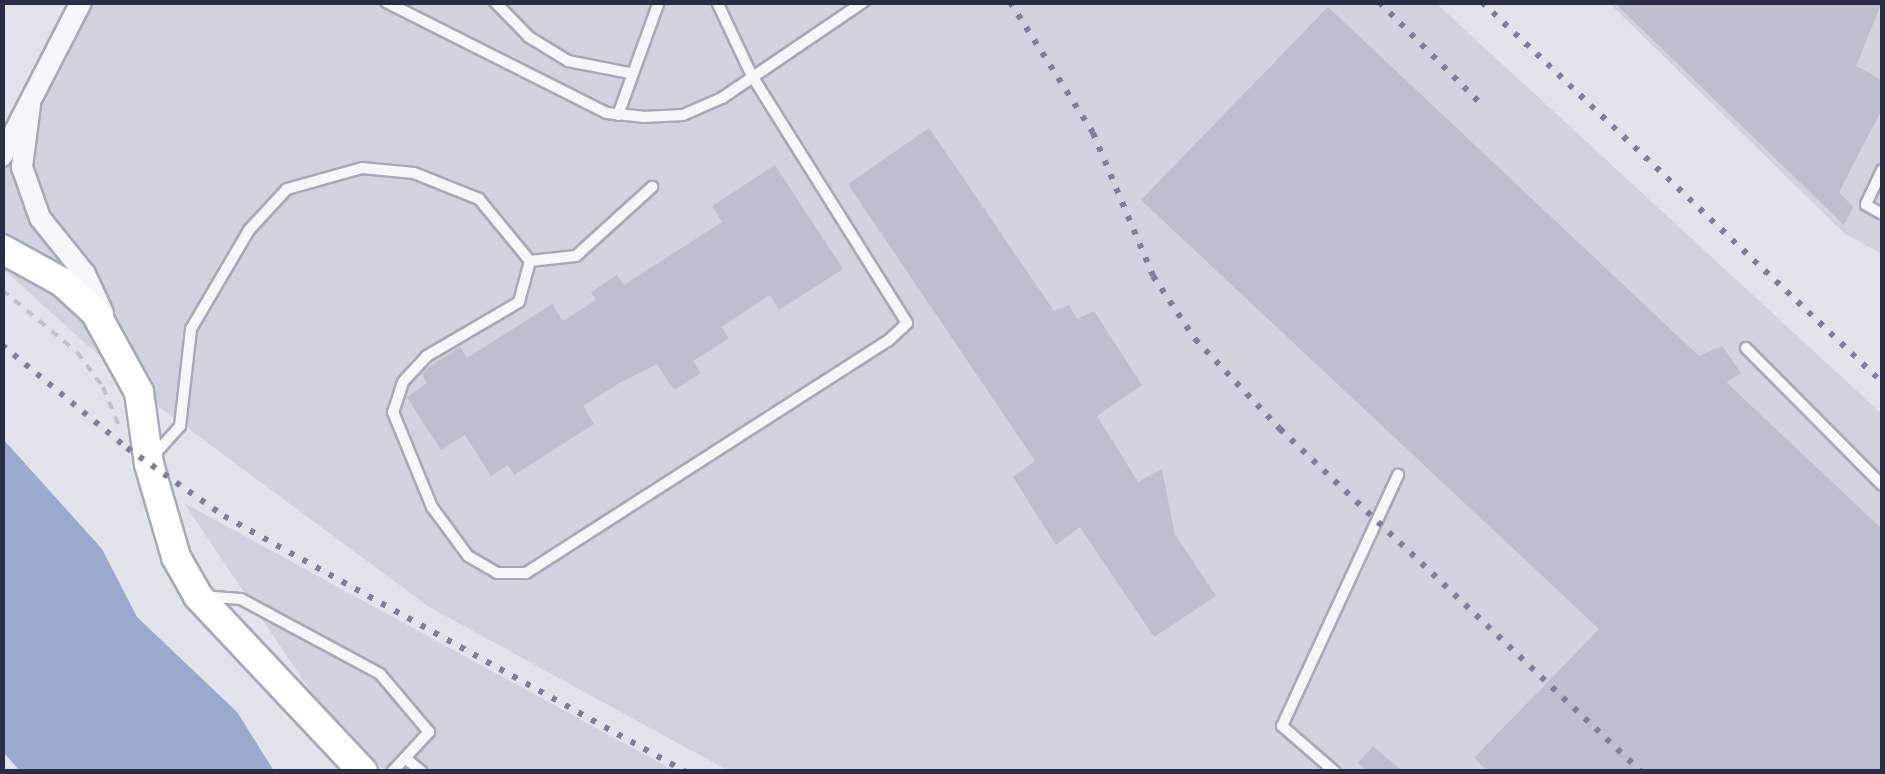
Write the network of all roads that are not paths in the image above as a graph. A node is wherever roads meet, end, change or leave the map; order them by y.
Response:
1 (81, 2) edge
2 (386, 2) edge
3 (495, 2) edge
4 (659, 2) edge
5 (717, 2) edge
6 (864, 2) edge
7 (630, 73) junction
8 (752, 76) junction
9 (30, 106) junction
10 (618, 114) junction
11 (2, 136) edge
12 (2, 156) edge
13 (1882, 170) edge
14 (652, 187) dead end
15 (1882, 214) edge
16 (2, 249) edge
17 (530, 261) junction
18 (1746, 348) dead end
19 (130, 369) junction
20 (148, 461) junction
21 (1398, 475) dead end
22 (1882, 485) edge
23 (199, 596) junction
24 (405, 758) junction
25 (363, 772) edge
26 (392, 772) edge
27 (422, 772) edge
28 (1334, 772) edge

1 - 9 street
2 - 10 lane
3 - 7 lane
4 - 7 lane
5 - 8 lane
6 - 8 lane
7 - 10 lane
8 - 10 lane
8 - 17 lane
9 - 11 street
9 - 12 street
9 - 19 street
13 - 15 lane
14 - 17 lane
16 - 19 street
17 - 20 lane
18 - 22 lane
19 - 20 street
20 - 23 street
21 - 28 lane
23 - 24 lane
23 - 25 street
24 - 26 lane
24 - 27 lane

